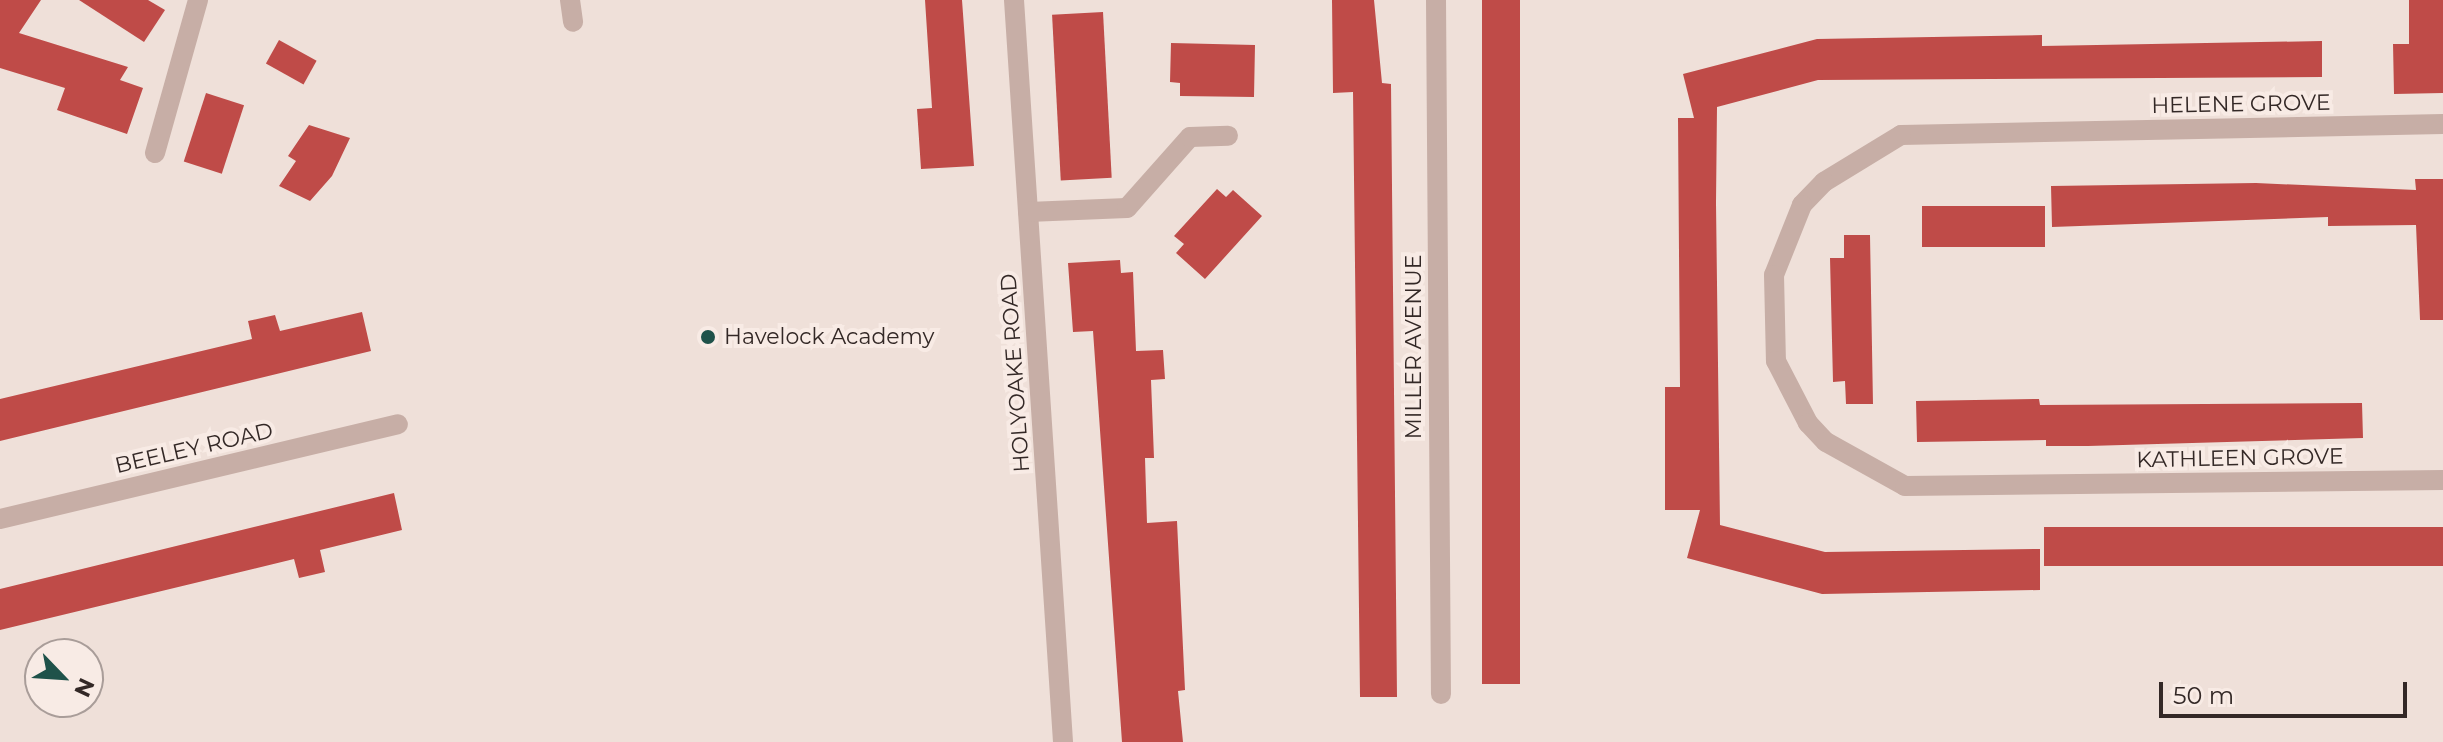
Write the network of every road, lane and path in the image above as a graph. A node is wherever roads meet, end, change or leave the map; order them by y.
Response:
1 (198, 0) edge
2 (570, 0) edge
3 (1014, 0) edge
4 (1436, 0) edge
5 (573, 22) dead end
6 (2443, 124) edge
7 (1228, 136) dead end
8 (155, 153) dead end
9 (1028, 212) junction
10 (398, 424) dead end
11 (2443, 480) edge
12 (2039, 484) joint
13 (0, 519) edge
14 (1441, 694) dead end
15 (1063, 742) edge

1 - 8 street
2 - 5 street
3 - 9 street, HOLYOAKE ROAD
4 - 14 street, MILLER AVENUE
6 - 12 street, HELENE GROVE
7 - 9 street
9 - 15 street, HOLYOAKE ROAD
10 - 13 street, BEELEY ROAD
11 - 12 street, KATHLEEN GROVE

